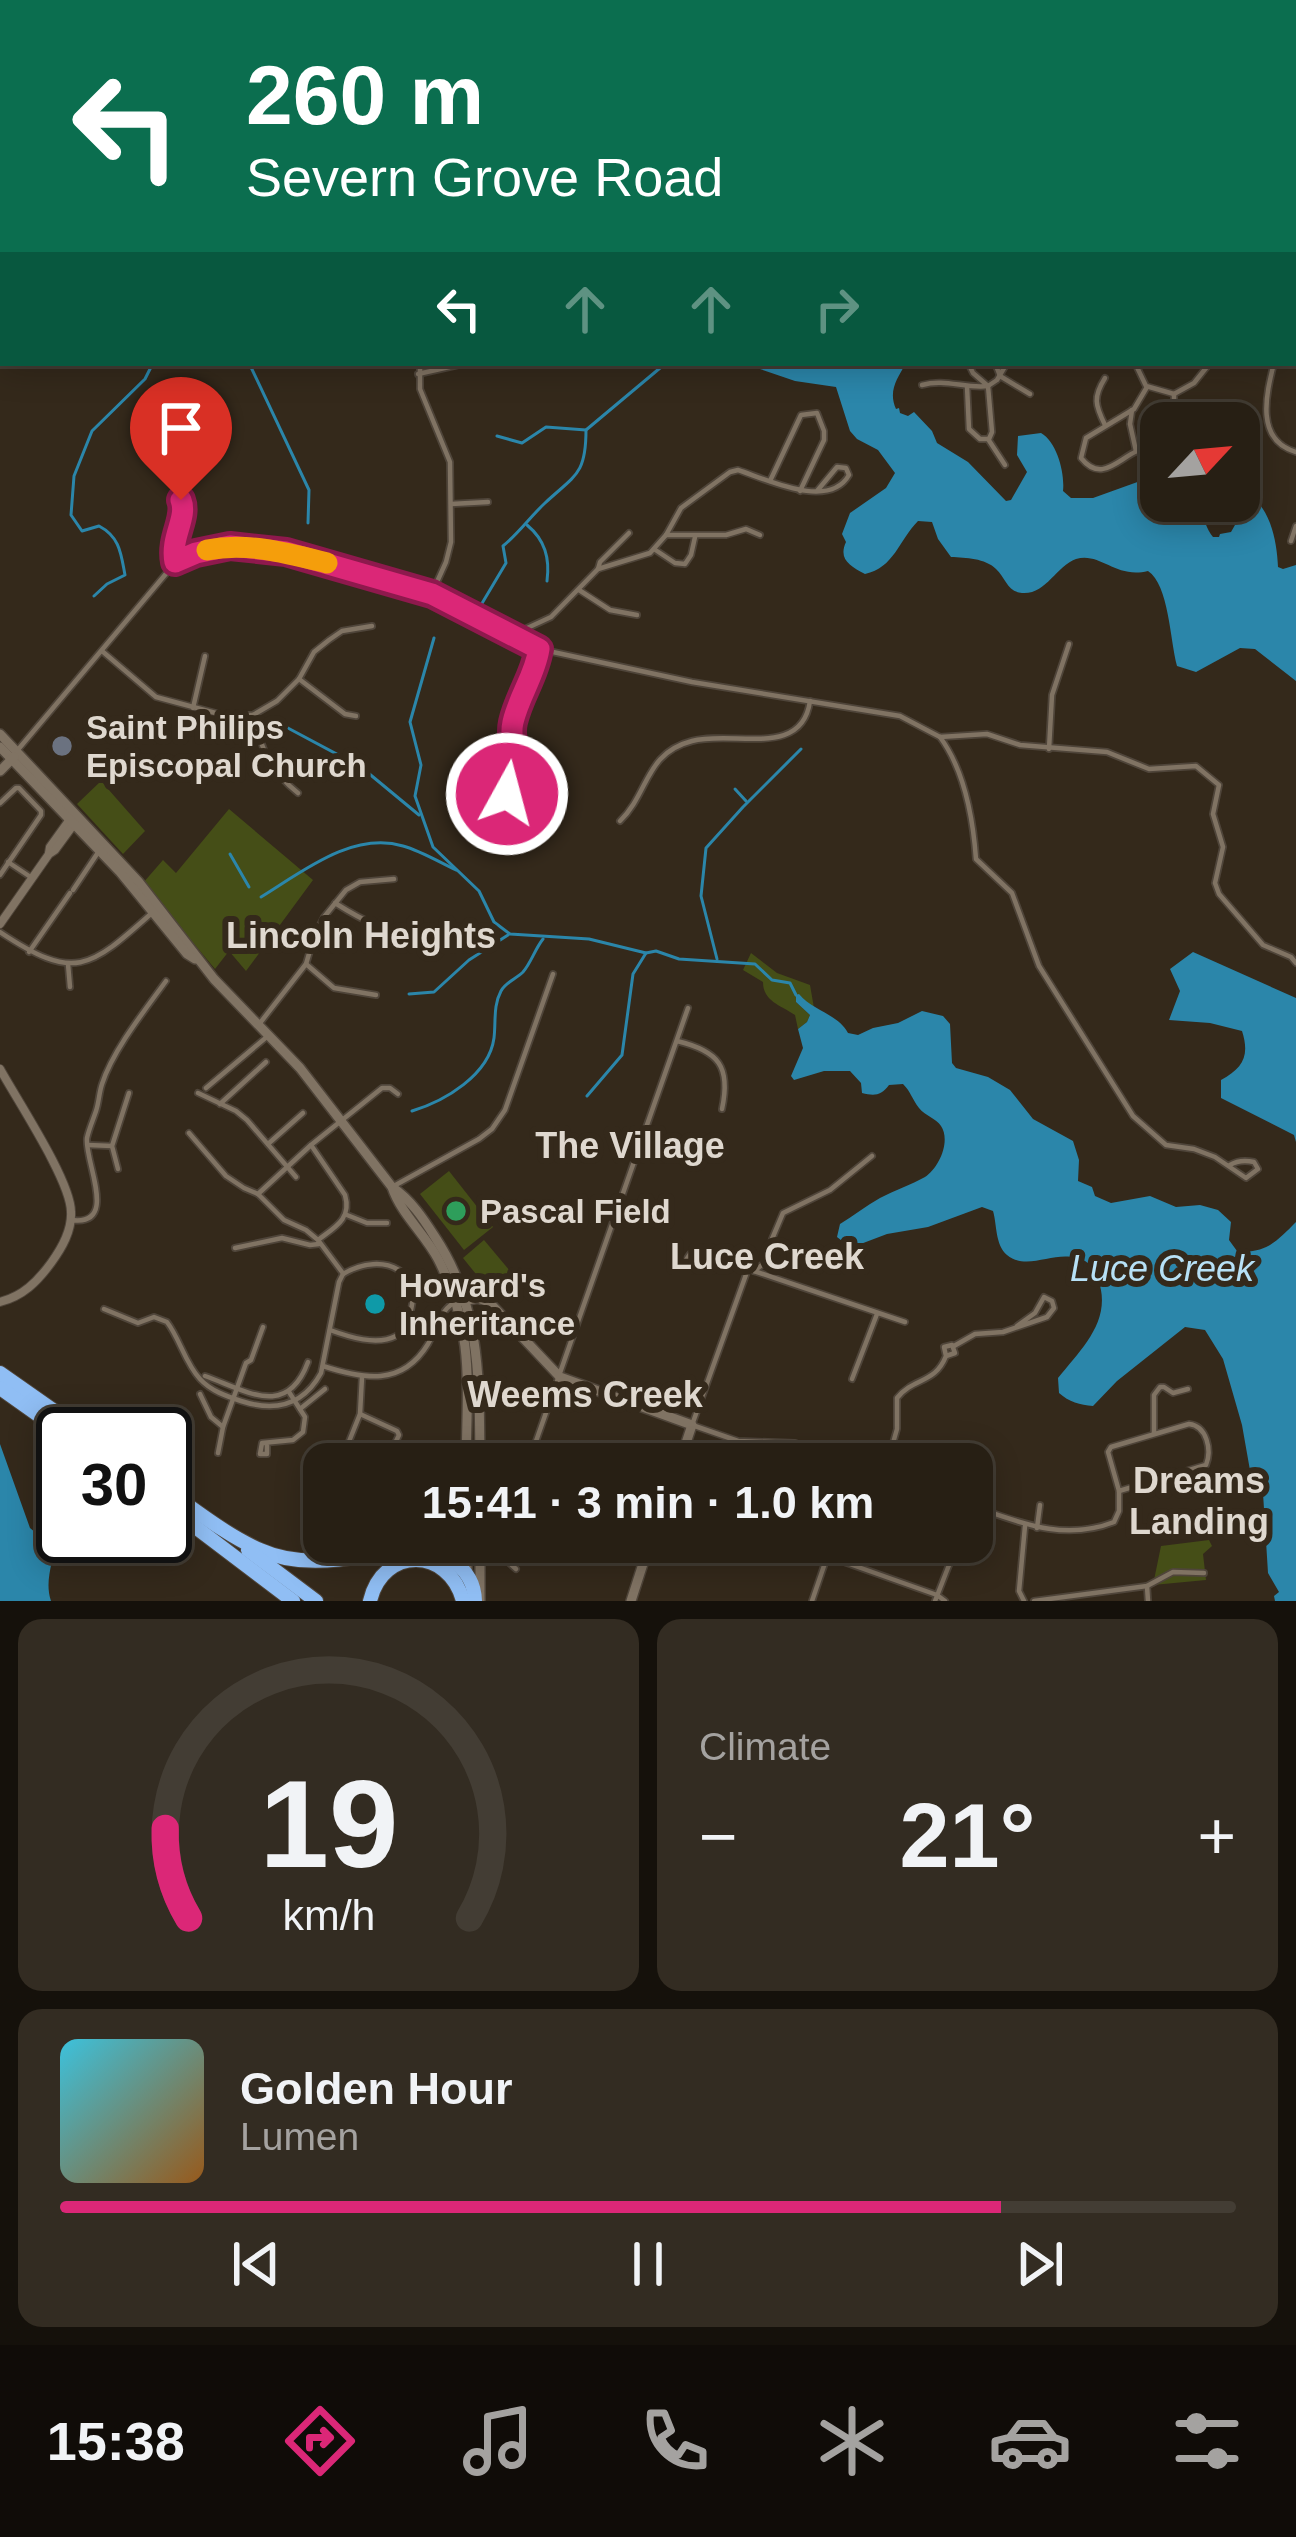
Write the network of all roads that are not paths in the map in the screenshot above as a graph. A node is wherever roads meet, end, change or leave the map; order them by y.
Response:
1 (419, 366) edge
2 (454, 366) edge
3 (969, 366) edge
4 (996, 366) edge
5 (1005, 366) edge
6 (1136, 366) edge
7 (1208, 366) edge
8 (1273, 366) edge
9 (418, 374) junction
10 (1000, 376) junction
11 (1105, 377) dead end
12 (922, 385) dead end
13 (968, 386) junction
14 (988, 386) junction
15 (1147, 387) junction
16 (1030, 394) dead end
17 (1174, 394) junction
18 (1174, 402) edge
19 (1132, 410) junction
20 (214, 420) dead end
21 (1106, 425) junction
22 (988, 440) junction
23 (1136, 451) junction
24 (1140, 452) edge
25 (1296, 452) edge
26 (1005, 465) dead end
27 (770, 481) junction
28 (800, 491) junction
29 (817, 491) junction
30 (488, 502) dead end
31 (451, 505) junction
32 (1296, 526) edge
33 (629, 533) dead end
34 (666, 535) junction
35 (760, 535) dead end
36 (695, 537) junction
37 (1291, 542) dead end
38 (654, 549) junction
39 (175, 562) junction
40 (598, 569) junction
41 (580, 590) junction
42 (432, 594) junction
43 (637, 615) dead end
44 (372, 626) dead end
45 (511, 636) junction
46 (1069, 644) dead end
47 (539, 649) junction
48 (102, 651) junction
49 (205, 656) dead end
50 (299, 679) junction
51 (811, 701) junction
52 (193, 708) junction
53 (253, 715) junction
54 (356, 716) dead end
55 (0, 734) edge
56 (940, 737) junction
57 (1048, 749) junction
58 (7, 755) edge
59 (0, 771) edge
60 (298, 794) dead end
61 (0, 803) edge
62 (499, 806) dead end
63 (73, 819) junction
64 (620, 821) dead end
65 (99, 851) junction
66 (8, 862) junction
67 (0, 875) edge
68 (32, 878) junction
69 (394, 879) dead end
70 (135, 884) junction
71 (335, 903) junction
72 (153, 912) junction
73 (0, 928) edge
74 (422, 936) dead end
75 (29, 952) junction
76 (198, 960) junction
77 (1296, 963) edge
78 (68, 964) junction
79 (306, 964) junction
80 (553, 974) dead end
81 (166, 981) dead end
82 (70, 987) dead end
83 (376, 995) dead end
84 (688, 1008) dead end
85 (258, 1025) junction
86 (268, 1035) junction
87 (677, 1041) junction
88 (266, 1062) dead end
89 (0, 1069) edge
90 (206, 1088) dead end
91 (129, 1093) dead end
92 (198, 1093) dead end
93 (398, 1094) dead end
94 (220, 1104) junction
95 (722, 1109) dead end
96 (303, 1113) dead end
97 (341, 1120) junction
98 (189, 1133) dead end
99 (268, 1144) junction
100 (311, 1144) junction
101 (87, 1145) junction
102 (112, 1146) junction
103 (872, 1156) dead end
104 (1230, 1165) dead end
105 (286, 1166) junction
106 (118, 1168) dead end
107 (296, 1177) dead end
108 (392, 1187) junction
109 (259, 1194) junction
110 (347, 1215) junction
111 (71, 1220) junction
112 (387, 1223) dead end
113 (319, 1242) junction
114 (235, 1248) dead end
115 (697, 1258) dead end
116 (767, 1261) junction
117 (751, 1270) junction
118 (343, 1274) junction
119 (767, 1274) junction
120 (461, 1300) junction
121 (0, 1303) edge
122 (104, 1309) dead end
123 (877, 1314) junction
124 (905, 1322) dead end
125 (1017, 1326) junction
126 (263, 1328) dead end
127 (330, 1330) junction
128 (308, 1362) dead end
129 (323, 1366) junction
130 (0, 1373) edge
131 (205, 1376) dead end
132 (362, 1377) junction
133 (560, 1377) junction
134 (853, 1379) dead end
135 (0, 1388) edge
136 (236, 1388) junction
137 (325, 1389) dead end
138 (1188, 1389) dead end
139 (290, 1392) junction
140 (200, 1394) dead end
141 (233, 1398) junction
142 (296, 1401) junction
143 (48, 1407) edge
144 (300, 1409) junction
145 (36, 1413) edge
146 (360, 1414) junction
147 (692, 1425) junction
148 (223, 1427) junction
149 (1154, 1433) junction
150 (267, 1443) dead end
151 (348, 1443) edge
152 (395, 1443) edge
153 (466, 1443) edge
154 (480, 1443) edge
155 (536, 1443) edge
156 (686, 1443) edge
157 (790, 1443) edge
158 (893, 1443) edge
159 (218, 1453) dead end
160 (1119, 1491) junction
161 (1040, 1505) dead end
162 (192, 1514) edge
163 (993, 1514) edge
164 (192, 1517) edge
165 (197, 1519) junction
166 (1025, 1526) junction
167 (1037, 1528) junction
168 (303, 1561) edge
169 (457, 1563) edge
170 (471, 1563) edge
171 (476, 1563) edge
172 (509, 1563) edge
173 (642, 1563) edge
174 (825, 1563) edge
175 (843, 1563) edge
176 (950, 1563) edge
177 (516, 1569) dead end
178 (1204, 1573) dead end
179 (474, 1574) junction
180 (1147, 1586) junction
181 (1115, 1589) junction
182 (936, 1598) edge
183 (282, 1601) edge
184 (293, 1601) edge
185 (316, 1601) edge
186 (370, 1601) edge
187 (474, 1601) edge
188 (631, 1601) edge
189 (812, 1601) edge
190 (945, 1601) edge
191 (1024, 1601) edge
192 (1034, 1601) edge
193 (1112, 1601) edge
194 (1148, 1601) edge

1 - 9 street
2 - 9 street
3 - 14 street
4 - 10 street
5 - 10 street
6 - 15 street
7 - 17 street
8 - 25 street
9 - 31 street
10 - 14 street
10 - 16 street
11 - 21 street
12 - 13 street
13 - 14 street
13 - 22 street
14 - 22 street
15 - 17 street
15 - 19 street
17 - 18 street
19 - 21 street
19 - 23 street
20 - 39 street
21 - 23 street
22 - 26 street
23 - 24 street
27 - 28 street
27 - 28 street
27 - 34 street
28 - 29 street
29 - 29 street
30 - 31 street
31 - 42 street
32 - 37 street
33 - 40 street
34 - 36 street
34 - 38 street
35 - 36 street
36 - 38 street
38 - 40 street
39 - 42 street
39 - 48 street
40 - 41 street
41 - 43 street
41 - 45 street
42 - 45 street
44 - 50 street
45 - 47 street
46 - 57 street
47 - 51 street
47 - 62 street
48 - 52 street
48 - 58 street
49 - 52 street
50 - 53 street
50 - 54 street
51 - 56 street
51 - 64 street
52 - 53 street
53 - 60 street
55 - 58 main road
56 - 57 street
56 - 104 street
57 - 77 street
58 - 59 main road
58 - 63 main road
61 - 66 street
63 - 65 main road
63 - 68 street
63 - 70 main road
65 - 70 main road
65 - 75 street
66 - 67 street
66 - 68 street
68 - 73 street
69 - 71 street
70 - 72 main road
70 - 76 main road
71 - 74 street
71 - 79 street
72 - 76 main road
72 - 78 street
73 - 75 street
75 - 78 street
76 - 85 main road
78 - 82 street
79 - 83 street
79 - 85 street
80 - 108 street
81 - 101 street
84 - 87 street
85 - 86 main road
86 - 90 street
86 - 97 main road
87 - 95 street
87 - 133 street
88 - 94 street
89 - 111 street
91 - 102 street
92 - 94 street
93 - 97 street
94 - 99 street
96 - 99 street
97 - 100 street
97 - 108 main road
98 - 109 street
99 - 105 street
100 - 105 street
100 - 110 street
101 - 102 street
101 - 111 street
102 - 106 street
103 - 116 street
105 - 107 street
105 - 109 street
108 - 120 main road
109 - 113 street
110 - 112 street
110 - 113 street
111 - 121 street
113 - 114 street
113 - 118 street
115 - 117 street
116 - 117 street
116 - 119 street
117 - 119 street
117 - 147 street
118 - 127 street
118 - 127 street
119 - 123 street
120 - 132 street
120 - 133 main road
120 - 153 main road
120 - 154 main road
122 - 141 street
123 - 124 street
123 - 134 street
125 - 125 street
125 - 158 street
126 - 136 street
127 - 129 street
128 - 139 street
129 - 132 street
129 - 142 street
130 - 143 highway
131 - 136 street
132 - 146 street
133 - 147 main road
133 - 155 street
135 - 145 highway
136 - 139 street
136 - 141 street
137 - 144 street
138 - 149 street
139 - 142 street
140 - 148 street
141 - 142 street
141 - 148 street
142 - 144 street
144 - 150 street
146 - 151 street
146 - 152 street
147 - 156 main road
147 - 157 street
148 - 159 street
149 - 160 street
149 - 160 street
160 - 167 street
161 - 167 street
162 - 165 highway
163 - 166 street
164 - 165 highway
165 - 168 highway
165 - 183 highway
165 - 184 highway
165 - 185 highway
166 - 167 street
166 - 191 street
169 - 179 highway
170 - 179 main road
171 - 179 main road
172 - 177 street
173 - 188 main road
174 - 189 street
175 - 182 street
176 - 182 street
178 - 180 street
179 - 187 highway
180 - 181 street
180 - 194 street
181 - 192 street
181 - 193 street
182 - 190 street
186 - 187 highway

